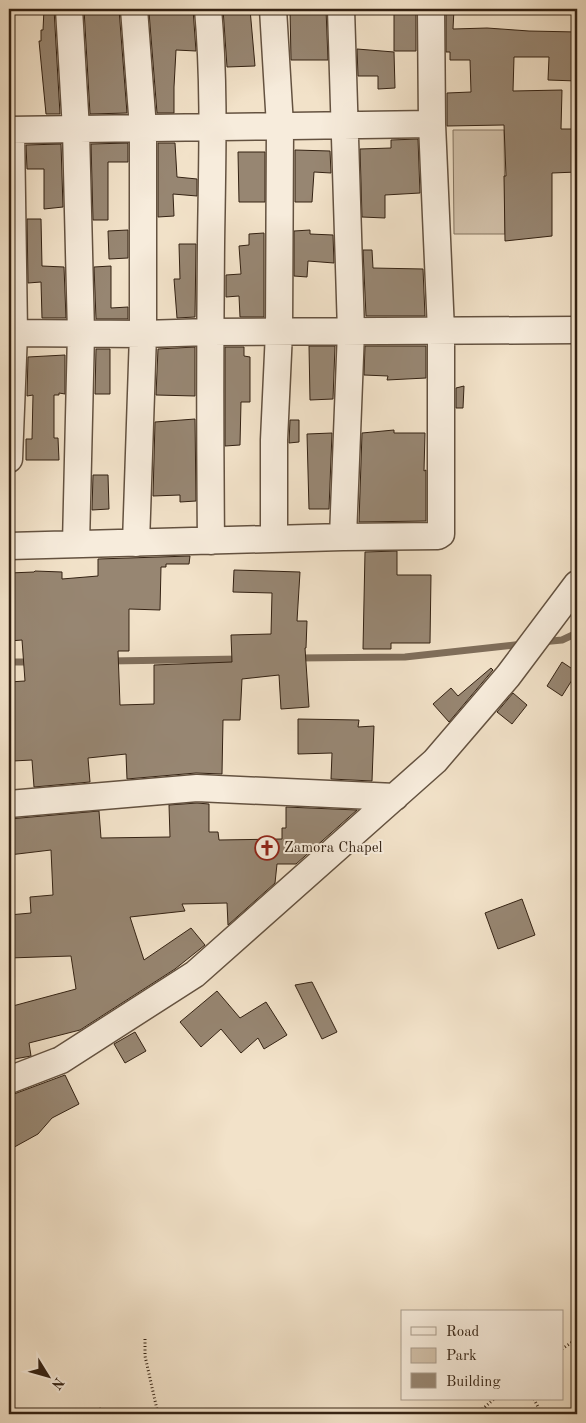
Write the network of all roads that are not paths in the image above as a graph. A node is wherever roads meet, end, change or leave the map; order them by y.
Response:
1 (69, 9) edge
2 (134, 9) edge
3 (208, 9) edge
4 (273, 9) edge
5 (341, 9) edge
6 (431, 9) edge
7 (432, 124) junction
8 (344, 125) junction
9 (280, 126) junction
10 (212, 127) junction
11 (143, 128) junction
12 (10, 130) edge
13 (76, 130) junction
14 (577, 330) edge
15 (351, 331) junction
16 (441, 331) junction
17 (210, 332) junction
18 (279, 332) junction
19 (11, 333) edge
20 (81, 333) junction
21 (143, 334) junction
22 (9, 460) edge
23 (343, 537) junction
24 (274, 539) junction
25 (211, 541) junction
26 (136, 543) junction
27 (76, 544) junction
28 (9, 546) edge
29 (577, 584) edge
30 (395, 797) junction
31 (9, 804) edge
32 (9, 1080) edge

1 - 13 street
2 - 11 street
3 - 10 street
4 - 9 street
5 - 8 street
6 - 7 street
7 - 8 street
7 - 16 street
8 - 9 street
8 - 15 street
9 - 10 street
9 - 18 street
10 - 11 street
10 - 17 street
11 - 13 street
11 - 21 street
12 - 13 street
12 - 19 street
13 - 20 street
14 - 16 street
15 - 16 street
15 - 18 street
15 - 23 street
16 - 23 street
17 - 18 street
17 - 21 street
17 - 25 street
18 - 24 street
19 - 20 street
19 - 22 street
20 - 21 street
20 - 27 street
21 - 26 street
23 - 24 street
24 - 25 street
25 - 26 street
26 - 27 street
27 - 28 street
29 - 30 street
30 - 31 street
30 - 32 street

